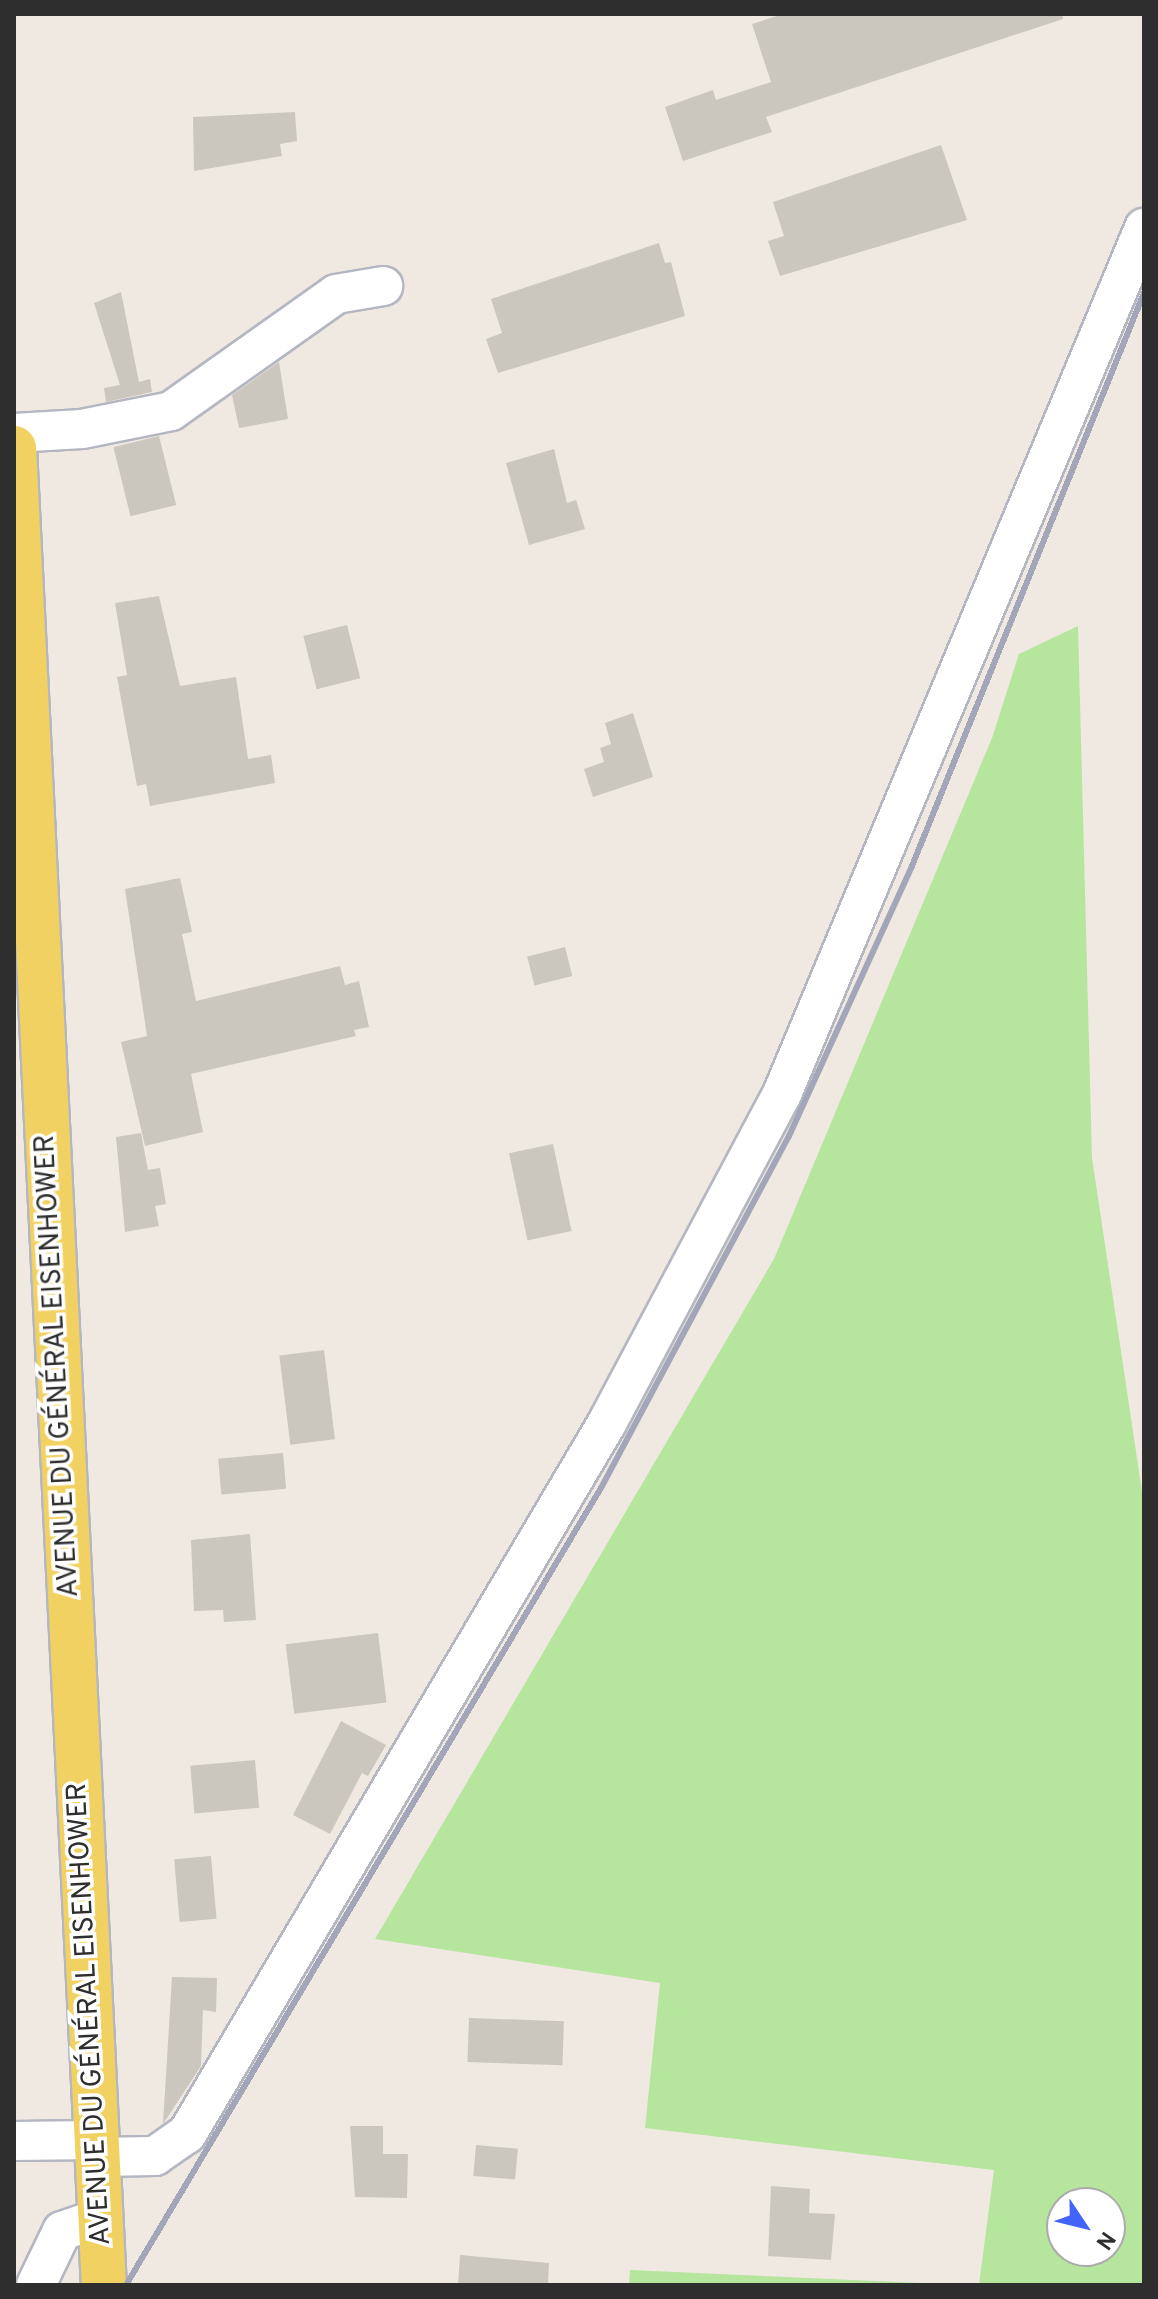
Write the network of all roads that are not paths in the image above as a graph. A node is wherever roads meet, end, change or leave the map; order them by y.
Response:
1 (1144, 228) edge
2 (383, 286) dead end
3 (14, 433) edge
4 (14, 448) edge
5 (26, 917) edge
6 (14, 2141) edge
7 (94, 2149) junction
8 (100, 2218) junction
9 (36, 2285) edge
10 (104, 2285) edge

1 - 7 street
2 - 3 street
4 - 5 main road, AVENUE DU GÉNÉRAL EISENHOWER
5 - 7 main road, AVENUE DU GÉNÉRAL EISENHOWER
6 - 7 street
7 - 8 main road, AVENUE DU GÉNÉRAL EISENHOWER
8 - 9 street
8 - 10 main road, AVENUE DU GÉNÉRAL EISENHOWER

